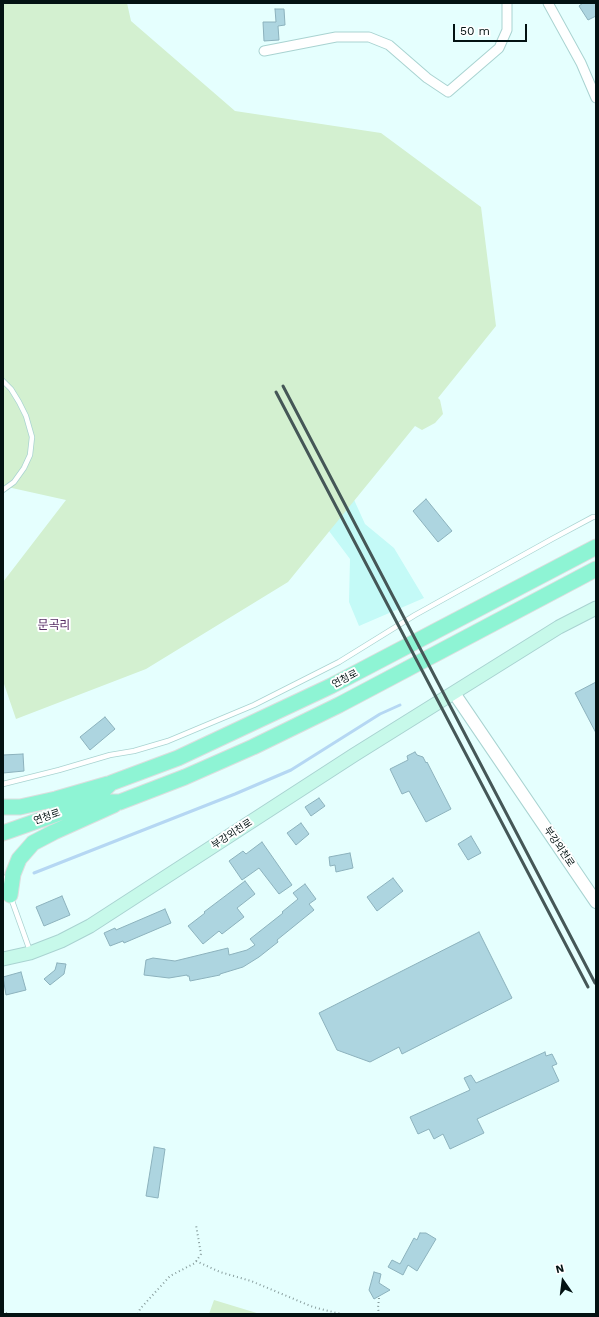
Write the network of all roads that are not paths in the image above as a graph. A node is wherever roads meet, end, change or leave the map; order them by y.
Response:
1 (507, 3) edge
2 (548, 3) edge
3 (264, 52) dead end
4 (596, 98) edge
5 (3, 381) edge
6 (3, 490) edge
7 (596, 517) edge
8 (596, 547) edge
9 (596, 569) edge
10 (596, 608) edge
11 (454, 693) junction
12 (111, 783) junction
13 (3, 784) edge
14 (91, 802) junction
15 (120, 802) junction
16 (3, 807) edge
17 (3, 833) edge
18 (3, 877) edge
19 (6, 892) edge
20 (596, 902) edge
21 (30, 953) junction
22 (3, 959) edge

1 - 3 street
2 - 4 street
5 - 6 lane
7 - 13 lane
8 - 12 main road, 연청로
9 - 15 main road, 연청로
10 - 11 main road, 부강외천로
11 - 20 street, 부강외천로
11 - 21 main road, 부강외천로
12 - 14 main road, 연청로
12 - 16 main road
14 - 15 main road, 연청로
14 - 17 main road, 연청로
15 - 19 main road
18 - 19 lane
19 - 21 lane
21 - 22 main road, 부강외천로

